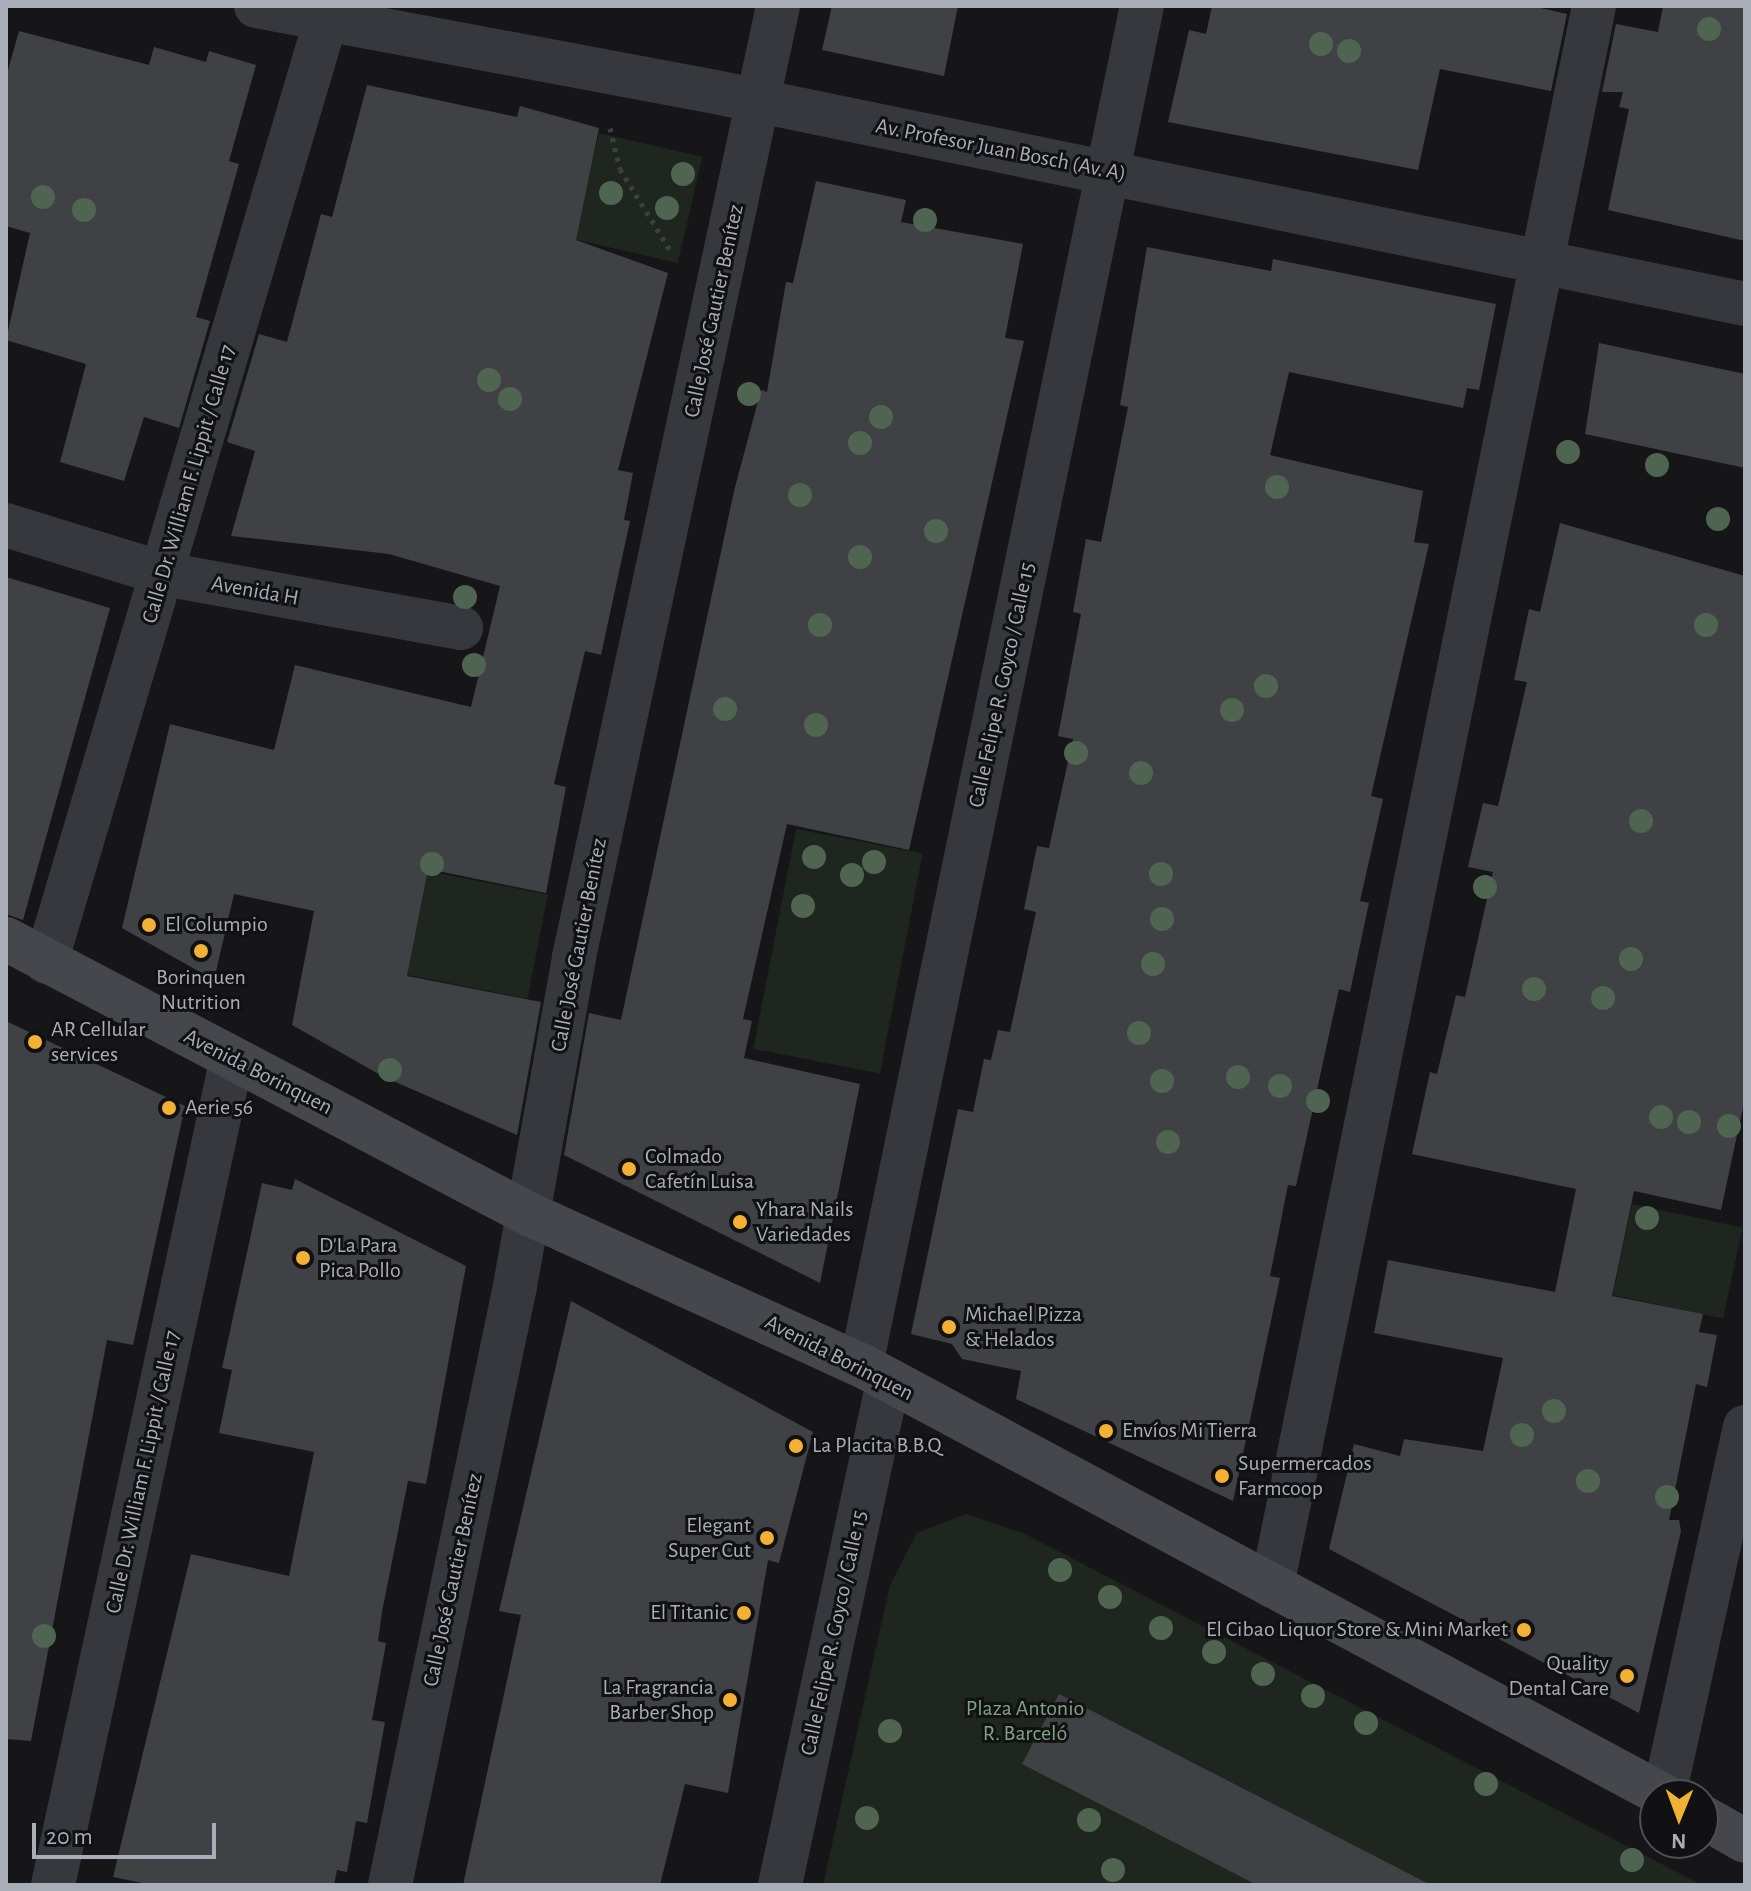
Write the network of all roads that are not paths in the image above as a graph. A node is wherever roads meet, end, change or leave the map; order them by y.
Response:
1 (256, 6) edge
2 (778, 6) edge
3 (1142, 6) edge
4 (1594, 6) edge
5 (328, 11) edge
6 (758, 100) junction
7 (1108, 171) junction
8 (1543, 261) junction
9 (1745, 304) edge
10 (6, 525) edge
11 (164, 574) junction
12 (461, 628) dead end
13 (6, 939) edge
14 (46, 962) junction
15 (232, 1058) junction
16 (529, 1214) junction
17 (875, 1373) junction
18 (1745, 1427) edge
19 (1272, 1586) junction
20 (1668, 1779) edge
21 (1639, 1782) edge
22 (1719, 1826) edge
23 (1745, 1841) edge
24 (53, 1885) edge
25 (390, 1885) edge
26 (780, 1885) edge

1 - 5 street, Av. Profesor Juan Bosch (Av. A)
2 - 6 street, Calle José Gautier Benítez
3 - 7 street, Calle Felipe R. Goyco / Calle 15
4 - 8 street
5 - 6 street, Av. Profesor Juan Bosch (Av. A)
5 - 11 street, Calle Dr. William F. Lippit / Calle 17
6 - 7 street, Av. Profesor Juan Bosch (Av. A)
6 - 16 street, Calle José Gautier Benítez
7 - 8 street, Av. Profesor Juan Bosch (Av. A)
7 - 17 street, Calle Felipe R. Goyco / Calle 15
8 - 9 street, Av. Profesor Juan Bosch (Av. A)
8 - 19 street
10 - 11 street, Avenida H
11 - 12 street, Avenida H
11 - 14 street, Calle Dr. William F. Lippit / Calle 17
13 - 14 street, Avenida Borinquen
14 - 15 street, Avenida Borinquen
15 - 16 street, Avenida Borinquen
15 - 24 street, Calle Dr. William F. Lippit / Calle 17
16 - 17 street, Avenida Borinquen
16 - 25 street, Calle José Gautier Benítez
17 - 19 street, Avenida Borinquen
17 - 26 street, Calle Felipe R. Goyco / Calle 15
18 - 20 street
19 - 21 street, Avenida Borinquen
22 - 23 street

